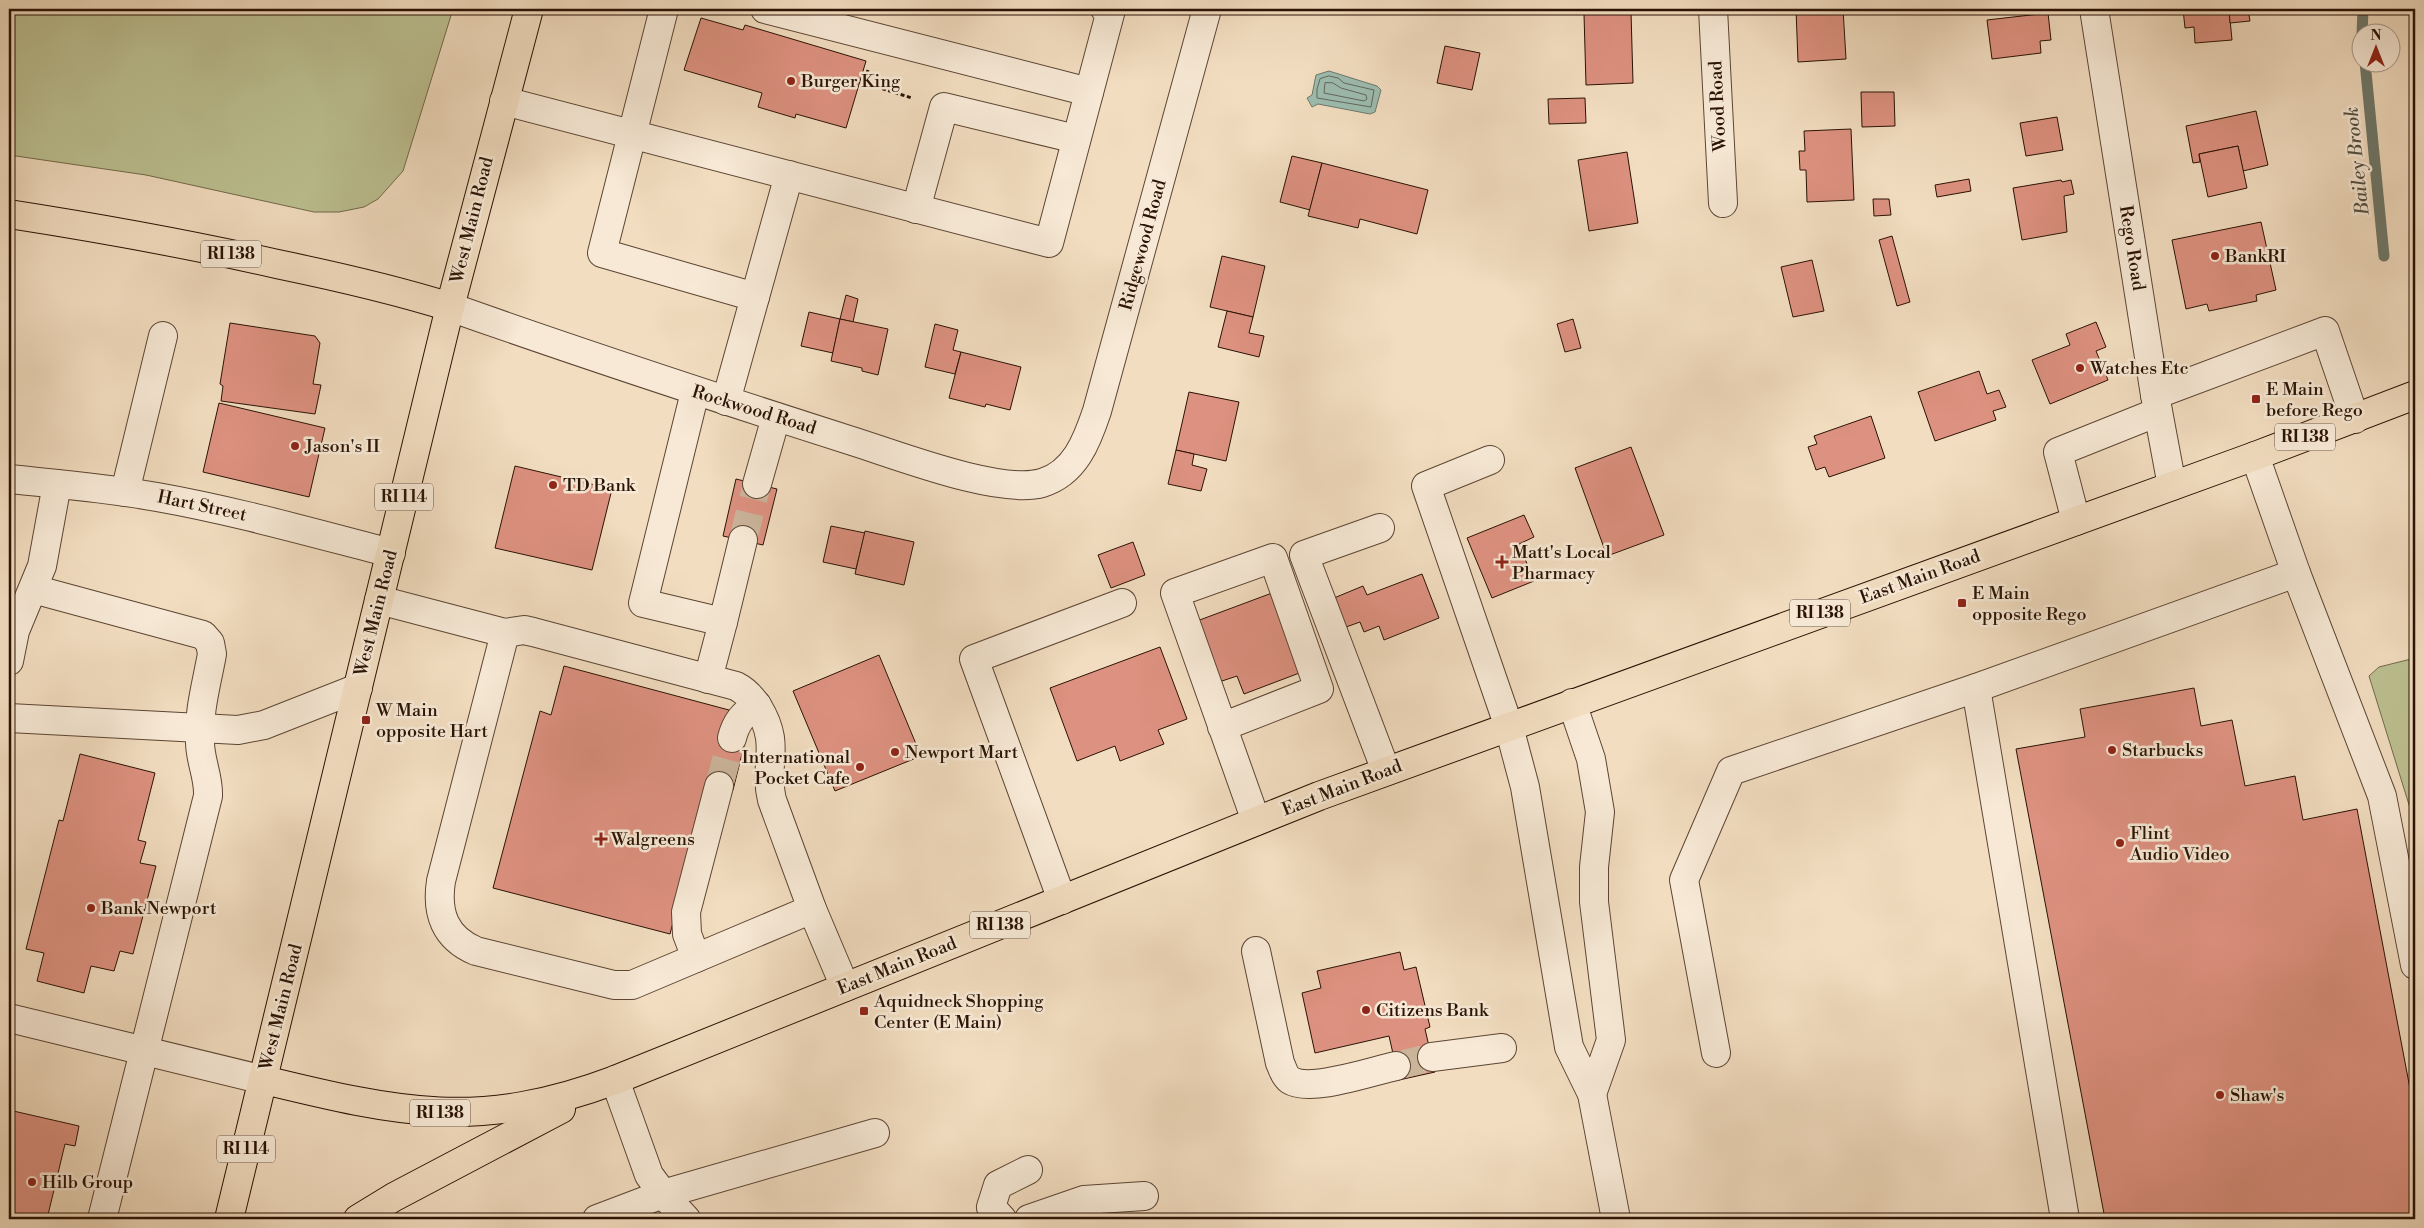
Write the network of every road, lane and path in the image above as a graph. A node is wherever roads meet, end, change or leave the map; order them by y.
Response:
1 (528, 9) edge
2 (664, 9) edge
3 (766, 9) edge
4 (1105, 9) edge
5 (1206, 9) edge
6 (1713, 9) edge
7 (2094, 9) edge
8 (877, 37) junction
9 (1089, 92) junction
10 (504, 101) junction
11 (944, 107) junction
12 (632, 135) junction
13 (1076, 139) junction
14 (789, 175) junction
15 (1723, 203) dead end
16 (916, 209) junction
17 (9, 214) edge
18 (755, 297) junction
19 (450, 307) junction
20 (163, 336) dead end
21 (695, 392) junction
22 (2415, 395) edge
23 (726, 401) junction
24 (2156, 403) junction
25 (776, 417) junction
26 (2355, 419) junction
27 (2255, 456) junction
28 (1490, 460) dead end
29 (1061, 473) joint
30 (9, 479) edge
31 (57, 484) junction
32 (757, 484) tunnel mouth
33 (2172, 486) junction
34 (125, 492) junction
35 (2076, 521) junction
36 (1380, 528) dead end
37 (742, 540) tunnel mouth
38 (391, 554) junction
39 (2296, 573) junction
40 (32, 589) junction
41 (379, 600) junction
42 (1122, 603) dead end
43 (723, 622) junction
44 (505, 633) junction
45 (9, 662) edge
46 (708, 679) junction
47 (358, 688) junction
48 (1976, 688) junction
49 (1572, 703) junction
50 (757, 705) junction
51 (9, 718) edge
52 (1222, 727) junction
53 (1509, 727) junction
54 (200, 729) junction
55 (732, 738) tunnel mouth
56 (1386, 771) junction
57 (719, 786) tunnel mouth
58 (1256, 821) junction
59 (1062, 900) junction
60 (812, 909) junction
61 (1256, 951) dead end
62 (696, 958) junction
63 (2415, 965) edge
64 (845, 987) junction
65 (9, 1018) edge
66 (1502, 1048) dead end
67 (144, 1051) junction
68 (1716, 1053) dead end
69 (1432, 1057) tunnel mouth
70 (1396, 1066) tunnel mouth
71 (264, 1080) junction
72 (615, 1080) junction
73 (1592, 1094) junction
74 (876, 1133) dead end
75 (1028, 1170) dead end
76 (663, 1194) junction
77 (1144, 1196) dead end
78 (604, 1218) edge
79 (102, 1219) edge
80 (229, 1219) edge
81 (358, 1219) edge
82 (686, 1219) edge
83 (1002, 1219) edge
84 (1029, 1219) edge
85 (1616, 1219) edge
86 (2064, 1219) edge

1 - 10 main road, West Main Road / RI 114
2 - 12 street
3 - 8 street
4 - 9 street
5 - 29 street, Ridgewood Road
6 - 15 street, Wood Road
7 - 24 street, Rego Road
8 - 9 street
8 - 11 path
9 - 13 street
10 - 12 street
10 - 19 main road, West Main Road / RI 114
11 - 13 street
11 - 16 street
12 - 14 street
12 - 18 street
13 - 16 street
14 - 16 street
14 - 18 street
17 - 19 main road, RI 138
18 - 23 street
19 - 21 street, Rockwood Road
19 - 38 main road, West Main Road / RI 114
20 - 34 street
21 - 23 street, Rockwood Road
21 - 43 street
22 - 26 main road, East Main Road / RI 138
23 - 25 street, Rockwood Road
24 - 26 street
24 - 33 street, Rego Road
24 - 35 street
25 - 29 street, Rockwood Road
25 - 32 street
26 - 27 main road, East Main Road / RI 138
27 - 33 main road, East Main Road / RI 138
27 - 39 street
28 - 53 street
30 - 31 street, Hart Street
31 - 34 street, Hart Street
31 - 40 street
33 - 35 main road, East Main Road / RI 138
34 - 38 street, Hart Street
35 - 49 main road, East Main Road / RI 138
36 - 56 street
37 - 43 street
38 - 41 main road, West Main Road / RI 114
39 - 48 street
39 - 63 street
40 - 45 street
40 - 54 street
41 - 44 street
41 - 47 main road, West Main Road / RI 114
42 - 59 street
43 - 46 street
44 - 46 street
44 - 62 street
46 - 50 street
47 - 54 street
47 - 71 main road, West Main Road / RI 114
48 - 68 street
48 - 86 street
49 - 53 main road, East Main Road / RI 138
49 - 73 street
50 - 55 street
50 - 60 street
51 - 54 street
52 - 52 street
52 - 58 street
53 - 56 main road, East Main Road / RI 138
53 - 73 street
54 - 67 street
56 - 58 main road, East Main Road / RI 138
57 - 62 street
58 - 59 main road, East Main Road / RI 138
59 - 64 main road, East Main Road / RI 138
60 - 62 street
60 - 64 street
61 - 70 street
64 - 72 main road, East Main Road / RI 138
65 - 67 street
66 - 69 street
67 - 71 street
67 - 79 street
71 - 72 main road, East Main Road / RI 138
71 - 80 main road, West Main Road / RI 114
72 - 76 street
72 - 81 main road
73 - 85 street
74 - 76 street
75 - 83 street
76 - 78 street
76 - 82 street
77 - 84 street

